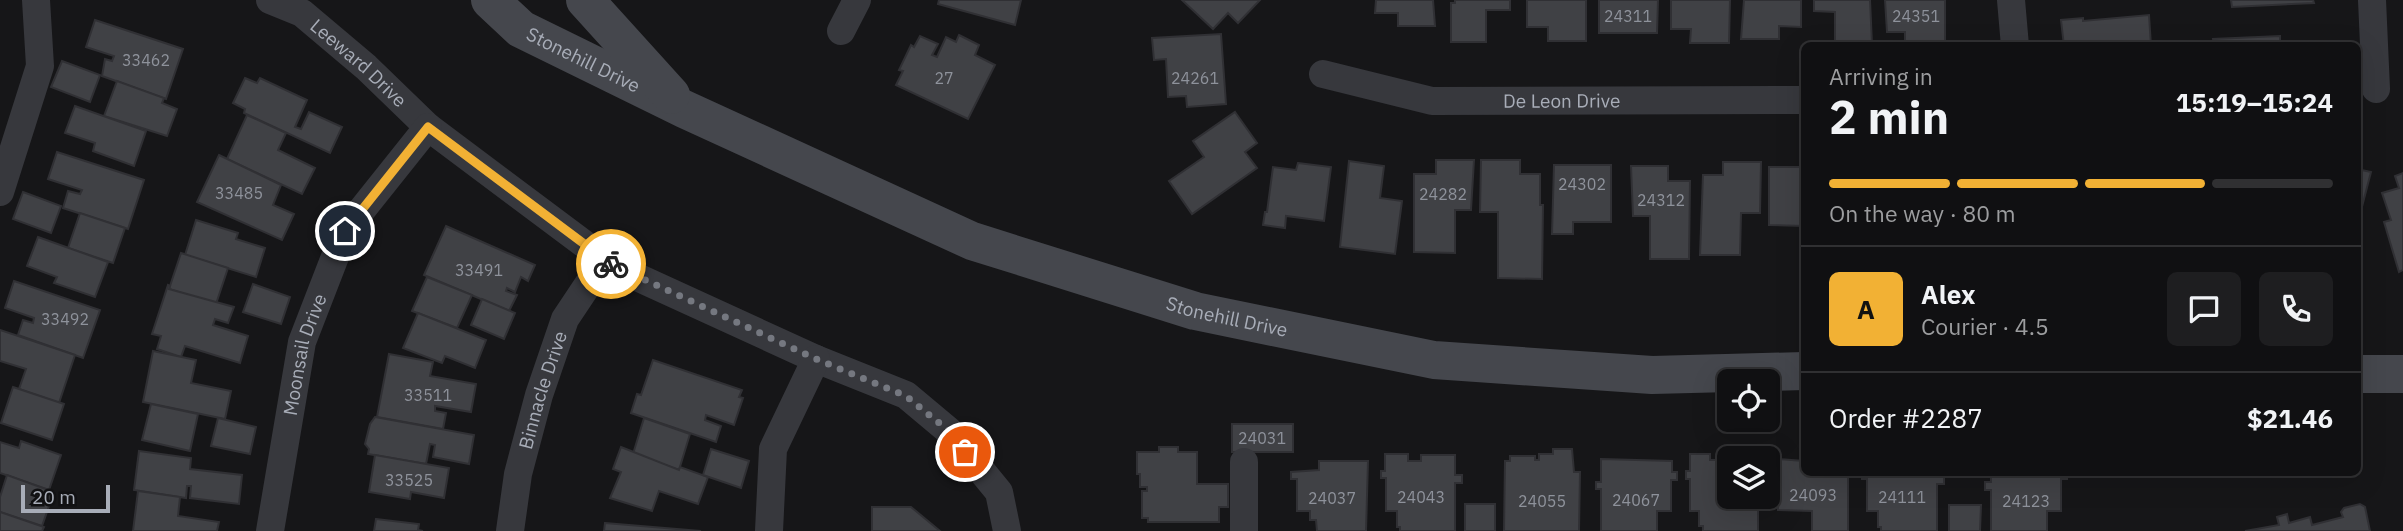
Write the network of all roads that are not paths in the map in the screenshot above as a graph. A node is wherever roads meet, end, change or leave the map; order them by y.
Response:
1 (36, 0) edge
2 (270, 0) edge
3 (490, 0) edge
4 (585, 0) edge
5 (857, 0) edge
6 (2011, 0) edge
7 (2372, 0) edge
8 (841, 31) dead end
9 (2015, 42) edge
10 (1323, 74) dead end
11 (2376, 89) dead end
12 (1801, 100) edge
13 (684, 109) junction
14 (428, 127) junction
15 (0, 192) edge
16 (605, 259) junction
17 (816, 359) junction
18 (1801, 371) edge
19 (2361, 374) edge
20 (2403, 374) edge
21 (1244, 462) dead end
22 (270, 531) edge
23 (510, 531) edge
24 (769, 531) edge
25 (1007, 531) edge
26 (1244, 531) edge

1 - 15 street
2 - 14 street, Leeward Drive
3 - 13 main road, Stonehill Drive
4 - 13 main road, Stonehill Drive
5 - 8 street
6 - 9 street
7 - 11 street
10 - 12 street, De Leon Drive
13 - 18 main road, Stonehill Drive
14 - 16 street, Leeward Drive
14 - 22 street, Moonsail Drive
16 - 17 street, Leeward Drive
16 - 23 street, Binnacle Drive
17 - 24 street
17 - 25 street, Leeward Drive
19 - 20 main road
21 - 26 street

